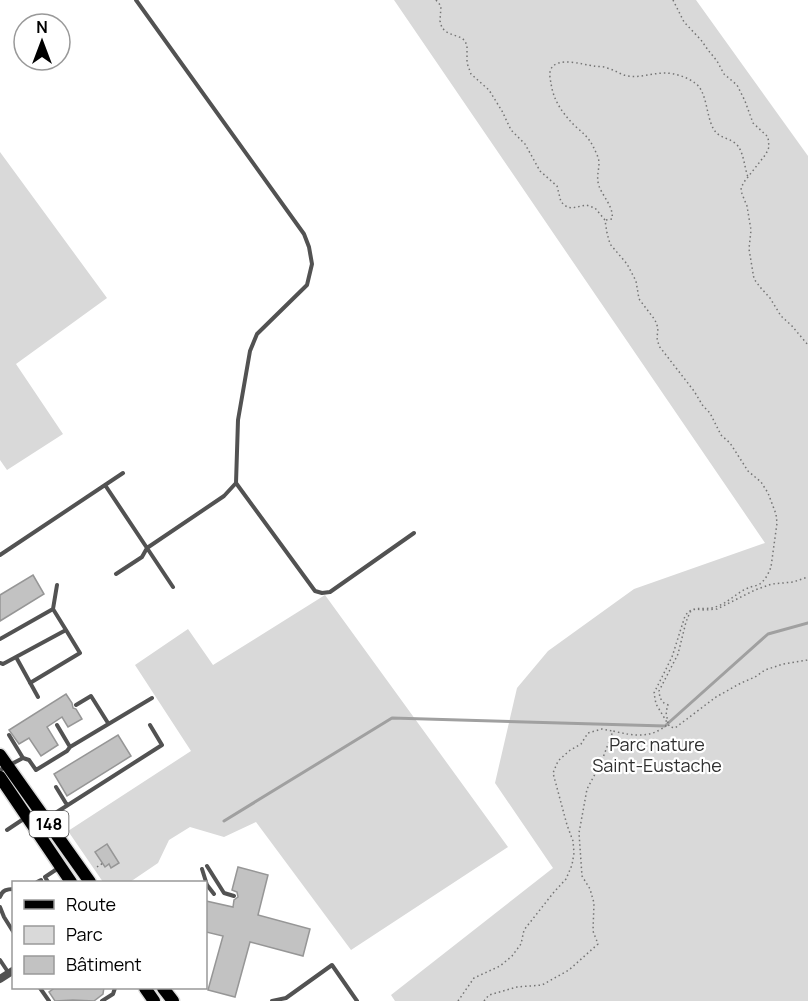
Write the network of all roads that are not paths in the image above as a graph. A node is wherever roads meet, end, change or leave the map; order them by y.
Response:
1 (136, 0) edge
2 (123, 473) dead end
3 (236, 483) junction
4 (105, 485) junction
5 (414, 533) dead end
6 (147, 548) junction
7 (0, 555) edge
8 (116, 574) dead end
9 (57, 585) dead end
10 (173, 587) dead end
11 (53, 609) junction
12 (66, 630) junction
13 (0, 639) edge
14 (16, 657) junction
15 (0, 663) edge
16 (30, 682) junction
17 (38, 696) dead end
18 (152, 698) dead end
19 (76, 705) dead end
20 (108, 723) junction
21 (57, 725) dead end
22 (150, 725) dead end
23 (9, 735) dead end
24 (70, 747) junction
25 (0, 755) edge
26 (23, 758) junction
27 (4, 768) edge
28 (0, 777) edge
29 (56, 787) dead end
30 (67, 805) junction
31 (42, 814) junction
32 (30, 822) junction
33 (8, 830) dead end
34 (61, 867) junction
35 (41, 880) edge
36 (70, 881) edge
37 (89, 881) edge
38 (207, 881) edge
39 (207, 885) edge
40 (12, 889) edge
41 (214, 894) dead end
42 (234, 896) dead end
43 (0, 897) edge
44 (0, 907) edge
45 (12, 927) edge
46 (0, 960) edge
47 (11, 971) edge
48 (0, 979) edge
49 (116, 989) edge
50 (149, 989) edge
51 (164, 996) edge
52 (287, 1000) edge
53 (102, 1001) edge
54 (272, 1001) edge
55 (357, 1001) edge

1 - 3 lane
2 - 4 lane
3 - 5 lane
3 - 6 lane
4 - 6 lane
4 - 7 lane
6 - 8 lane
6 - 10 lane
9 - 11 lane
11 - 12 lane
11 - 13 lane
12 - 14 lane
12 - 16 lane
14 - 15 lane
14 - 16 lane
16 - 17 lane
18 - 20 lane
19 - 20 lane
20 - 24 lane
21 - 24 lane
22 - 30 lane
23 - 26 lane
24 - 26 lane
25 - 27 main road, 148
26 - 27 lane
27 - 31 main road, 148
28 - 32 main road, 148
29 - 30 lane
30 - 31 lane
31 - 32 lane
31 - 32 lane
31 - 37 main road, 148
32 - 33 lane
32 - 34 main road, 148
34 - 35 lane
34 - 36 main road, 148
38 - 42 lane
39 - 41 lane
40 - 43 lane
44 - 45 lane
46 - 47 lane
47 - 48 street
49 - 53 lane
50 - 51 main road
52 - 54 lane
52 - 55 lane

